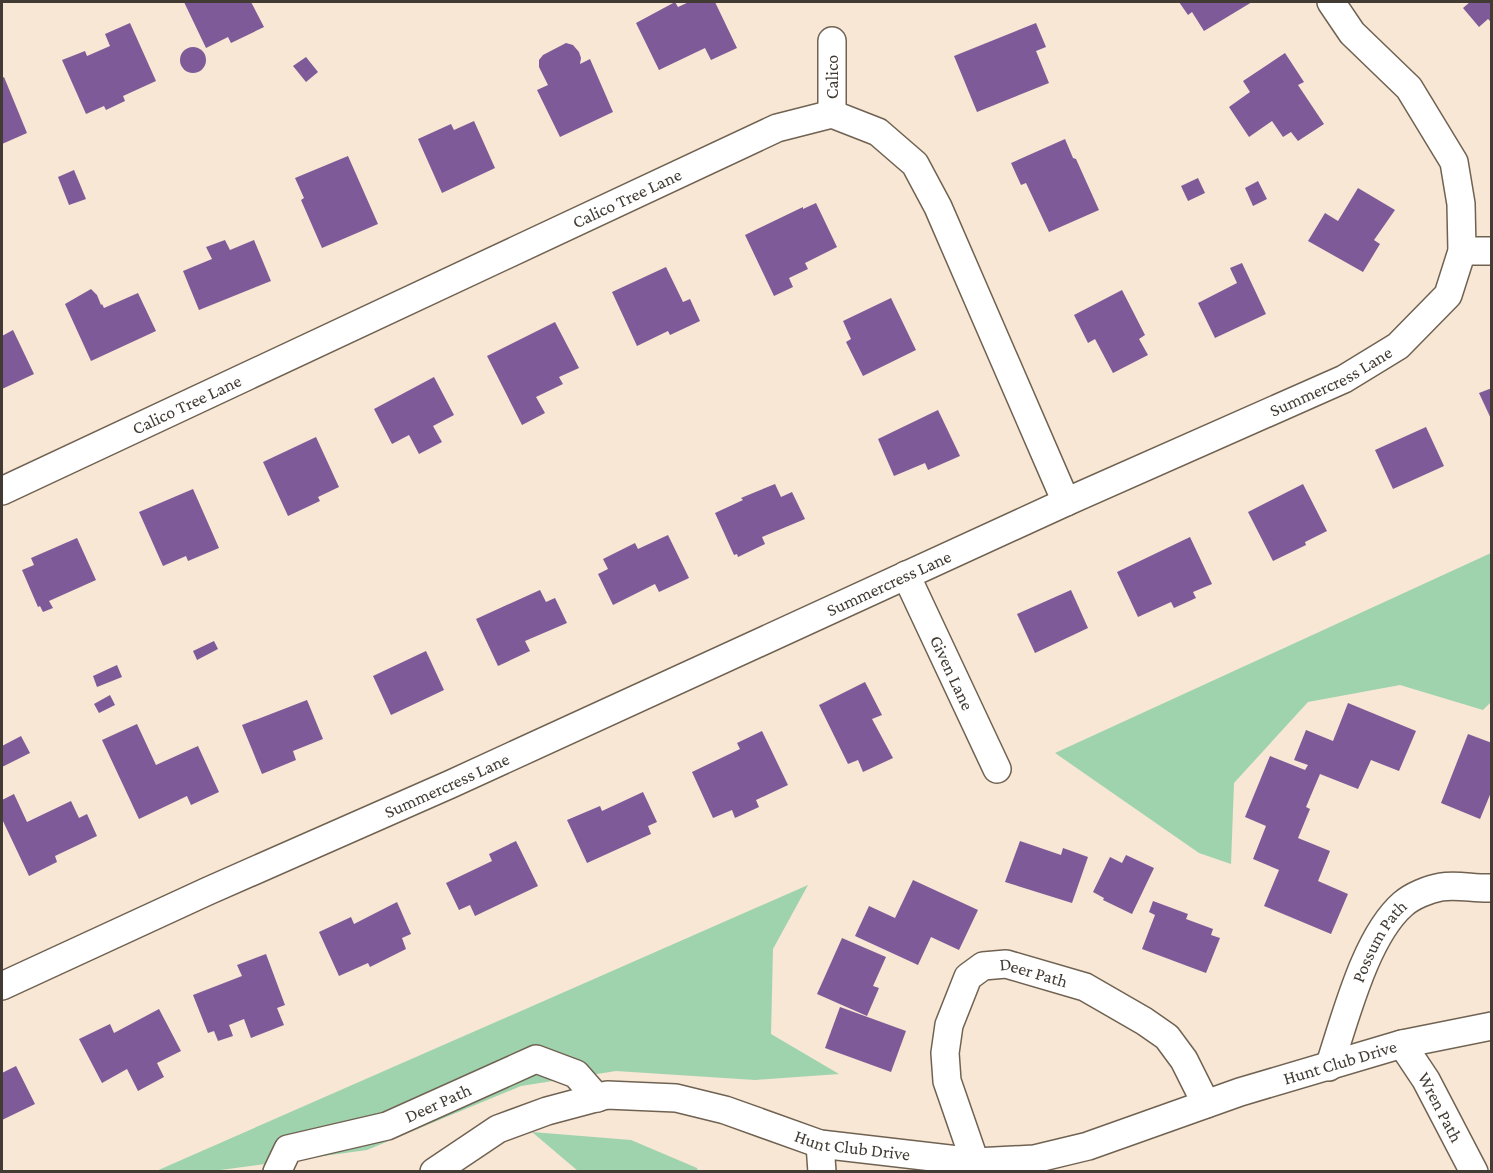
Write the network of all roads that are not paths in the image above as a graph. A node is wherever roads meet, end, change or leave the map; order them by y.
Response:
1 (1330, 2) edge
2 (832, 41) dead end
3 (832, 114) junction
4 (1462, 251) junction
5 (1491, 251) edge
6 (2, 491) edge
7 (1066, 502) junction
8 (906, 575) junction
9 (997, 769) dead end
10 (1491, 888) edge
11 (2, 986) edge
12 (1491, 1026) edge
13 (1402, 1044) junction
14 (1329, 1067) junction
15 (597, 1098) junction
16 (1206, 1104) junction
17 (820, 1144) junction
18 (975, 1162) junction
19 (1035, 1165) edge
20 (277, 1172) edge
21 (434, 1172) edge
22 (822, 1172) edge
23 (1474, 1172) edge

1 - 4 street, Summercress Lane
2 - 3 street, Calico
3 - 6 street, Calico Tree Lane
3 - 7 street
4 - 5 street
4 - 7 street, Summercress Lane
7 - 8 street, Summercress Lane
8 - 9 street, Given Lane
8 - 11 street, Summercress Lane
10 - 14 street, Possum Path
12 - 13 street, Hunt Club Drive
13 - 14 street, Hunt Club Drive
13 - 23 street, Wren Path
14 - 16 street, Hunt Club Drive
15 - 17 street, Hunt Club Drive
15 - 20 street, Deer Path
15 - 21 street, Hunt Club Drive
16 - 18 street, Deer Path
16 - 19 street, Hunt Club Drive
17 - 18 street, Hunt Club Drive
17 - 22 street
18 - 19 street, Hunt Club Drive

